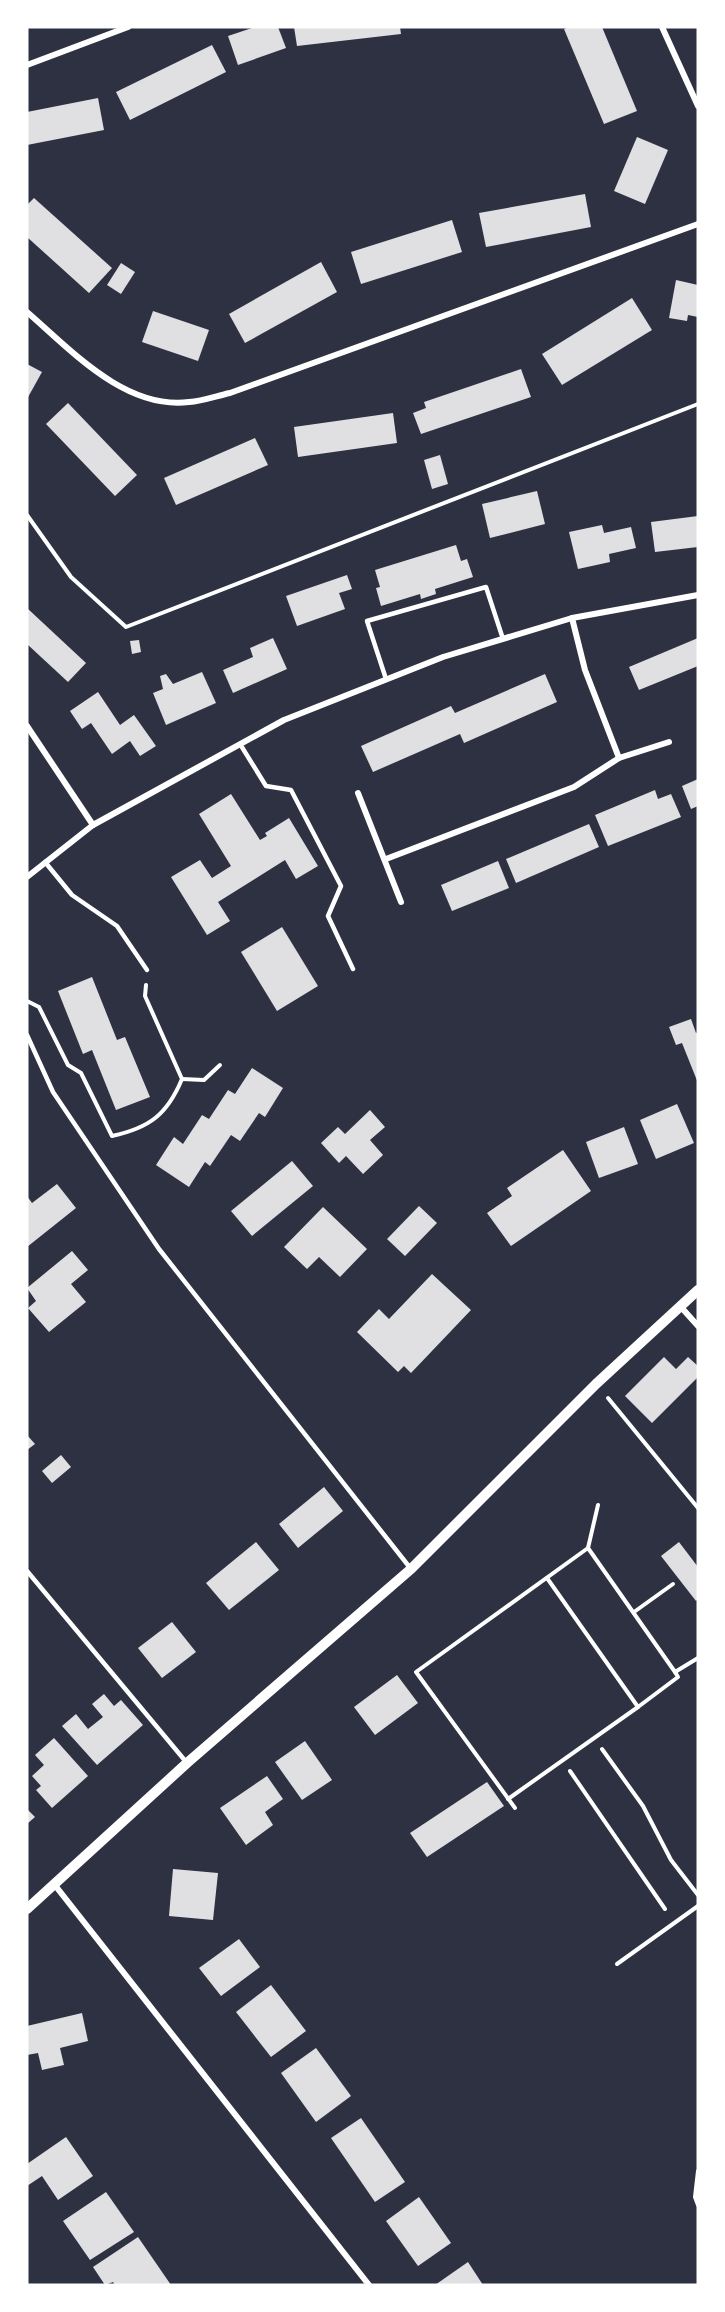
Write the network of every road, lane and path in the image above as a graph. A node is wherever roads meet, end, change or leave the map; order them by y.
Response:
1 (128, 27) edge
2 (662, 27) edge
3 (27, 65) edge
4 (698, 106) edge
5 (698, 224) edge
6 (27, 312) edge
7 (698, 404) edge
8 (27, 515) edge
9 (698, 595) edge
10 (572, 618) junction
11 (503, 639) junction
12 (386, 680) junction
13 (27, 726) edge
14 (669, 742) dead end
15 (240, 744) junction
16 (618, 758) junction
17 (358, 793) dead end
18 (93, 825) junction
19 (386, 859) junction
20 (45, 862) junction
21 (27, 877) edge
22 (401, 902) dead end
23 (353, 969) dead end
24 (147, 970) joint
25 (27, 1001) edge
26 (27, 1035) edge
27 (220, 1065) dead end
28 (182, 1079) junction
29 (698, 1290) edge
30 (680, 1306) junction
31 (698, 1326) edge
32 (596, 1384) junction
33 (598, 1505) dead end
34 (698, 1508) edge
35 (588, 1548) junction
36 (411, 1569) junction
37 (27, 1571) edge
38 (547, 1578) junction
39 (674, 1584) dead end
40 (634, 1612) junction
41 (698, 1658) edge
42 (675, 1672) junction
43 (638, 1707) junction
44 (602, 1749) dead end
45 (187, 1764) junction
46 (570, 1771) dead end
47 (508, 1799) junction
48 (514, 1809) dead end
49 (54, 1883) junction
50 (698, 1894) edge
51 (698, 1906) edge
52 (27, 1909) edge
53 (665, 1909) dead end
54 (617, 1964) dead end
55 (698, 2170) edge
56 (698, 2205) edge
57 (369, 2285) edge

1 - 3 street
2 - 4 street
5 - 6 street
7 - 8 path
9 - 10 street
10 - 11 street
10 - 16 street
11 - 12 street
11 - 12 lane
12 - 15 street
13 - 18 street
14 - 16 street
15 - 18 street
15 - 23 lane
16 - 19 street
17 - 19 street
18 - 20 street
19 - 22 street
20 - 21 street
20 - 24 lane
24 - 28 path
25 - 28 path
26 - 36 lane
27 - 28 path
29 - 30 street
30 - 31 street
30 - 32 street
32 - 34 path
32 - 36 street
33 - 35 path
35 - 38 path
35 - 40 path
36 - 45 street
37 - 45 lane
38 - 43 path
38 - 47 path
39 - 40 path
40 - 42 path
41 - 42 path
42 - 43 path
43 - 47 path
44 - 50 path
45 - 49 street
46 - 53 path
47 - 48 path
49 - 52 street
49 - 57 street
51 - 54 path
55 - 56 path

